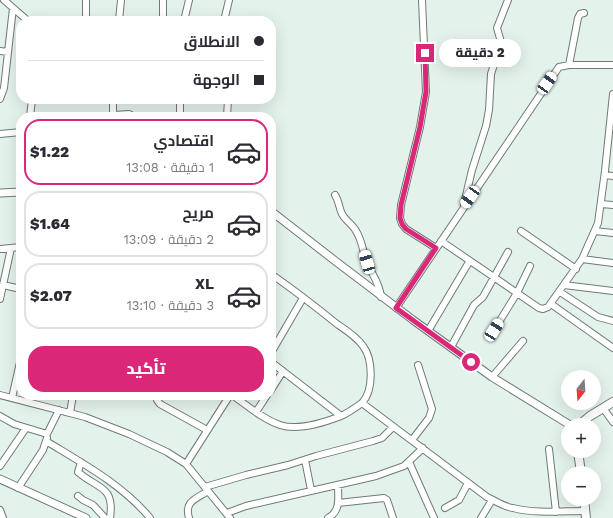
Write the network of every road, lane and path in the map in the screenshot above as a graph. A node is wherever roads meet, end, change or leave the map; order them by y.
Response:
1 (4, 0) edge
2 (86, 0) edge
3 (121, 0) edge
4 (163, 0) edge
5 (189, 0) edge
6 (228, 0) edge
7 (422, 0) edge
8 (508, 0) edge
9 (13, 8) junction
10 (584, 13) dead end
11 (22, 16) edge
12 (86, 16) edge
13 (119, 16) edge
14 (163, 16) edge
15 (185, 16) edge
16 (225, 16) edge
17 (0, 51) edge
18 (8, 52) junction
19 (569, 64) junction
20 (613, 66) edge
21 (613, 94) edge
22 (0, 99) edge
23 (613, 104) edge
24 (16, 132) edge
25 (0, 134) edge
26 (611, 142) edge
27 (605, 175) junction
28 (613, 176) edge
29 (16, 192) edge
30 (0, 193) edge
31 (335, 194) dead end
32 (601, 204) junction
33 (613, 205) edge
34 (464, 207) junction
35 (276, 215) edge
36 (521, 231) dead end
37 (596, 231) junction
38 (613, 233) edge
39 (441, 241) junction
40 (11, 248) junction
41 (16, 248) edge
42 (436, 248) junction
43 (0, 249) edge
44 (508, 252) dead end
45 (582, 259) junction
46 (469, 262) junction
47 (613, 263) edge
48 (530, 266) dead end
49 (576, 269) junction
50 (276, 278) edge
51 (494, 278) junction
52 (3, 285) junction
53 (564, 285) junction
54 (16, 288) edge
55 (613, 290) edge
56 (560, 292) junction
57 (517, 293) junction
58 (381, 297) junction
59 (304, 298) junction
60 (0, 299) edge
61 (551, 304) junction
62 (396, 308) junction
63 (613, 321) edge
64 (494, 330) dead end
65 (428, 331) junction
66 (523, 341) dead end
67 (276, 345) edge
68 (451, 347) junction
69 (613, 348) edge
70 (418, 365) dead end
71 (276, 366) edge
72 (283, 372) junction
73 (492, 377) junction
74 (16, 380) edge
75 (276, 382) edge
76 (0, 395) edge
77 (12, 398) junction
78 (16, 399) edge
79 (20, 400) edge
80 (72, 400) edge
81 (157, 400) edge
82 (228, 400) edge
83 (238, 400) edge
84 (264, 400) edge
85 (613, 402) edge
86 (362, 403) junction
87 (603, 408) junction
88 (59, 410) junction
89 (256, 412) junction
90 (70, 413) junction
91 (0, 416) edge
92 (341, 416) junction
93 (589, 418) edge
94 (561, 419) edge
95 (613, 422) edge
96 (394, 427) junction
97 (26, 428) junction
98 (208, 430) junction
99 (47, 434) junction
100 (412, 440) junction
101 (46, 441) junction
102 (423, 448) junction
103 (549, 448) dead end
104 (305, 460) junction
105 (81, 462) junction
106 (409, 462) junction
107 (186, 464) junction
108 (0, 466) edge
109 (2, 482) edge
110 (468, 483) junction
111 (338, 485) junction
112 (18, 488) junction
113 (207, 489) junction
114 (311, 490) junction
115 (78, 496) dead end
116 (492, 500) junction
117 (338, 503) junction
118 (445, 508) dead end
119 (0, 510) edge
120 (556, 512) junction
121 (586, 514) edge
122 (73, 516) edge
123 (228, 516) edge
124 (3, 518) edge
125 (86, 518) edge
126 (105, 518) edge
127 (110, 518) edge
128 (150, 518) edge
129 (189, 518) edge
130 (328, 518) edge
131 (393, 518) edge
132 (434, 518) edge
133 (481, 518) edge

1 - 9 street
2 - 12 street
3 - 13 street
4 - 14 street
5 - 15 street
6 - 16 street
7 - 42 street
8 - 34 street
9 - 11 street
9 - 18 street
10 - 19 street
17 - 18 street
18 - 22 street
19 - 20 street
19 - 34 street
21 - 23 street
23 - 26 street
24 - 25 street
26 - 27 street
27 - 28 street
27 - 32 street
29 - 30 street
31 - 58 street
32 - 33 street
32 - 37 street
34 - 39 street
35 - 58 street
36 - 49 street
37 - 38 street
37 - 45 street
39 - 42 street
39 - 46 street
40 - 41 street
40 - 43 street
40 - 52 street
42 - 62 street
44 - 51 street
45 - 47 street
45 - 49 street
46 - 51 street
46 - 65 street
48 - 57 street
49 - 53 street
50 - 59 street
51 - 57 street
51 - 68 street
52 - 54 street
52 - 60 street
53 - 55 street
53 - 56 street
56 - 61 street
56 - 63 street
57 - 61 street
57 - 64 street
58 - 62 street
59 - 67 street
59 - 86 street
61 - 69 street
62 - 65 street
65 - 68 street
66 - 73 street
68 - 73 street
70 - 100 street
71 - 72 street
72 - 75 street
72 - 92 street
73 - 94 street
74 - 77 street
76 - 77 street
77 - 78 street
79 - 88 street
80 - 90 street
81 - 98 street
82 - 98 street
83 - 89 street
84 - 89 street
85 - 87 main road
86 - 92 street
86 - 96 street
87 - 93 main road
87 - 95 street
88 - 90 street
88 - 99 street
89 - 92 street
90 - 107 street
91 - 97 street
96 - 100 street
96 - 104 street
97 - 99 street
97 - 108 street
98 - 107 street
99 - 101 street
100 - 102 street
101 - 105 street
101 - 112 street
102 - 106 street
102 - 110 street
103 - 120 street
104 - 113 street
104 - 114 street
105 - 127 street
105 - 128 street
106 - 111 street
106 - 132 street
107 - 113 street
109 - 112 street
110 - 116 street
110 - 118 street
111 - 114 street
111 - 117 street
112 - 122 street
113 - 123 street
113 - 129 street
114 - 123 street
115 - 126 street
116 - 120 street
116 - 133 street
117 - 130 street
117 - 131 street
119 - 124 street
120 - 121 street
122 - 125 street

